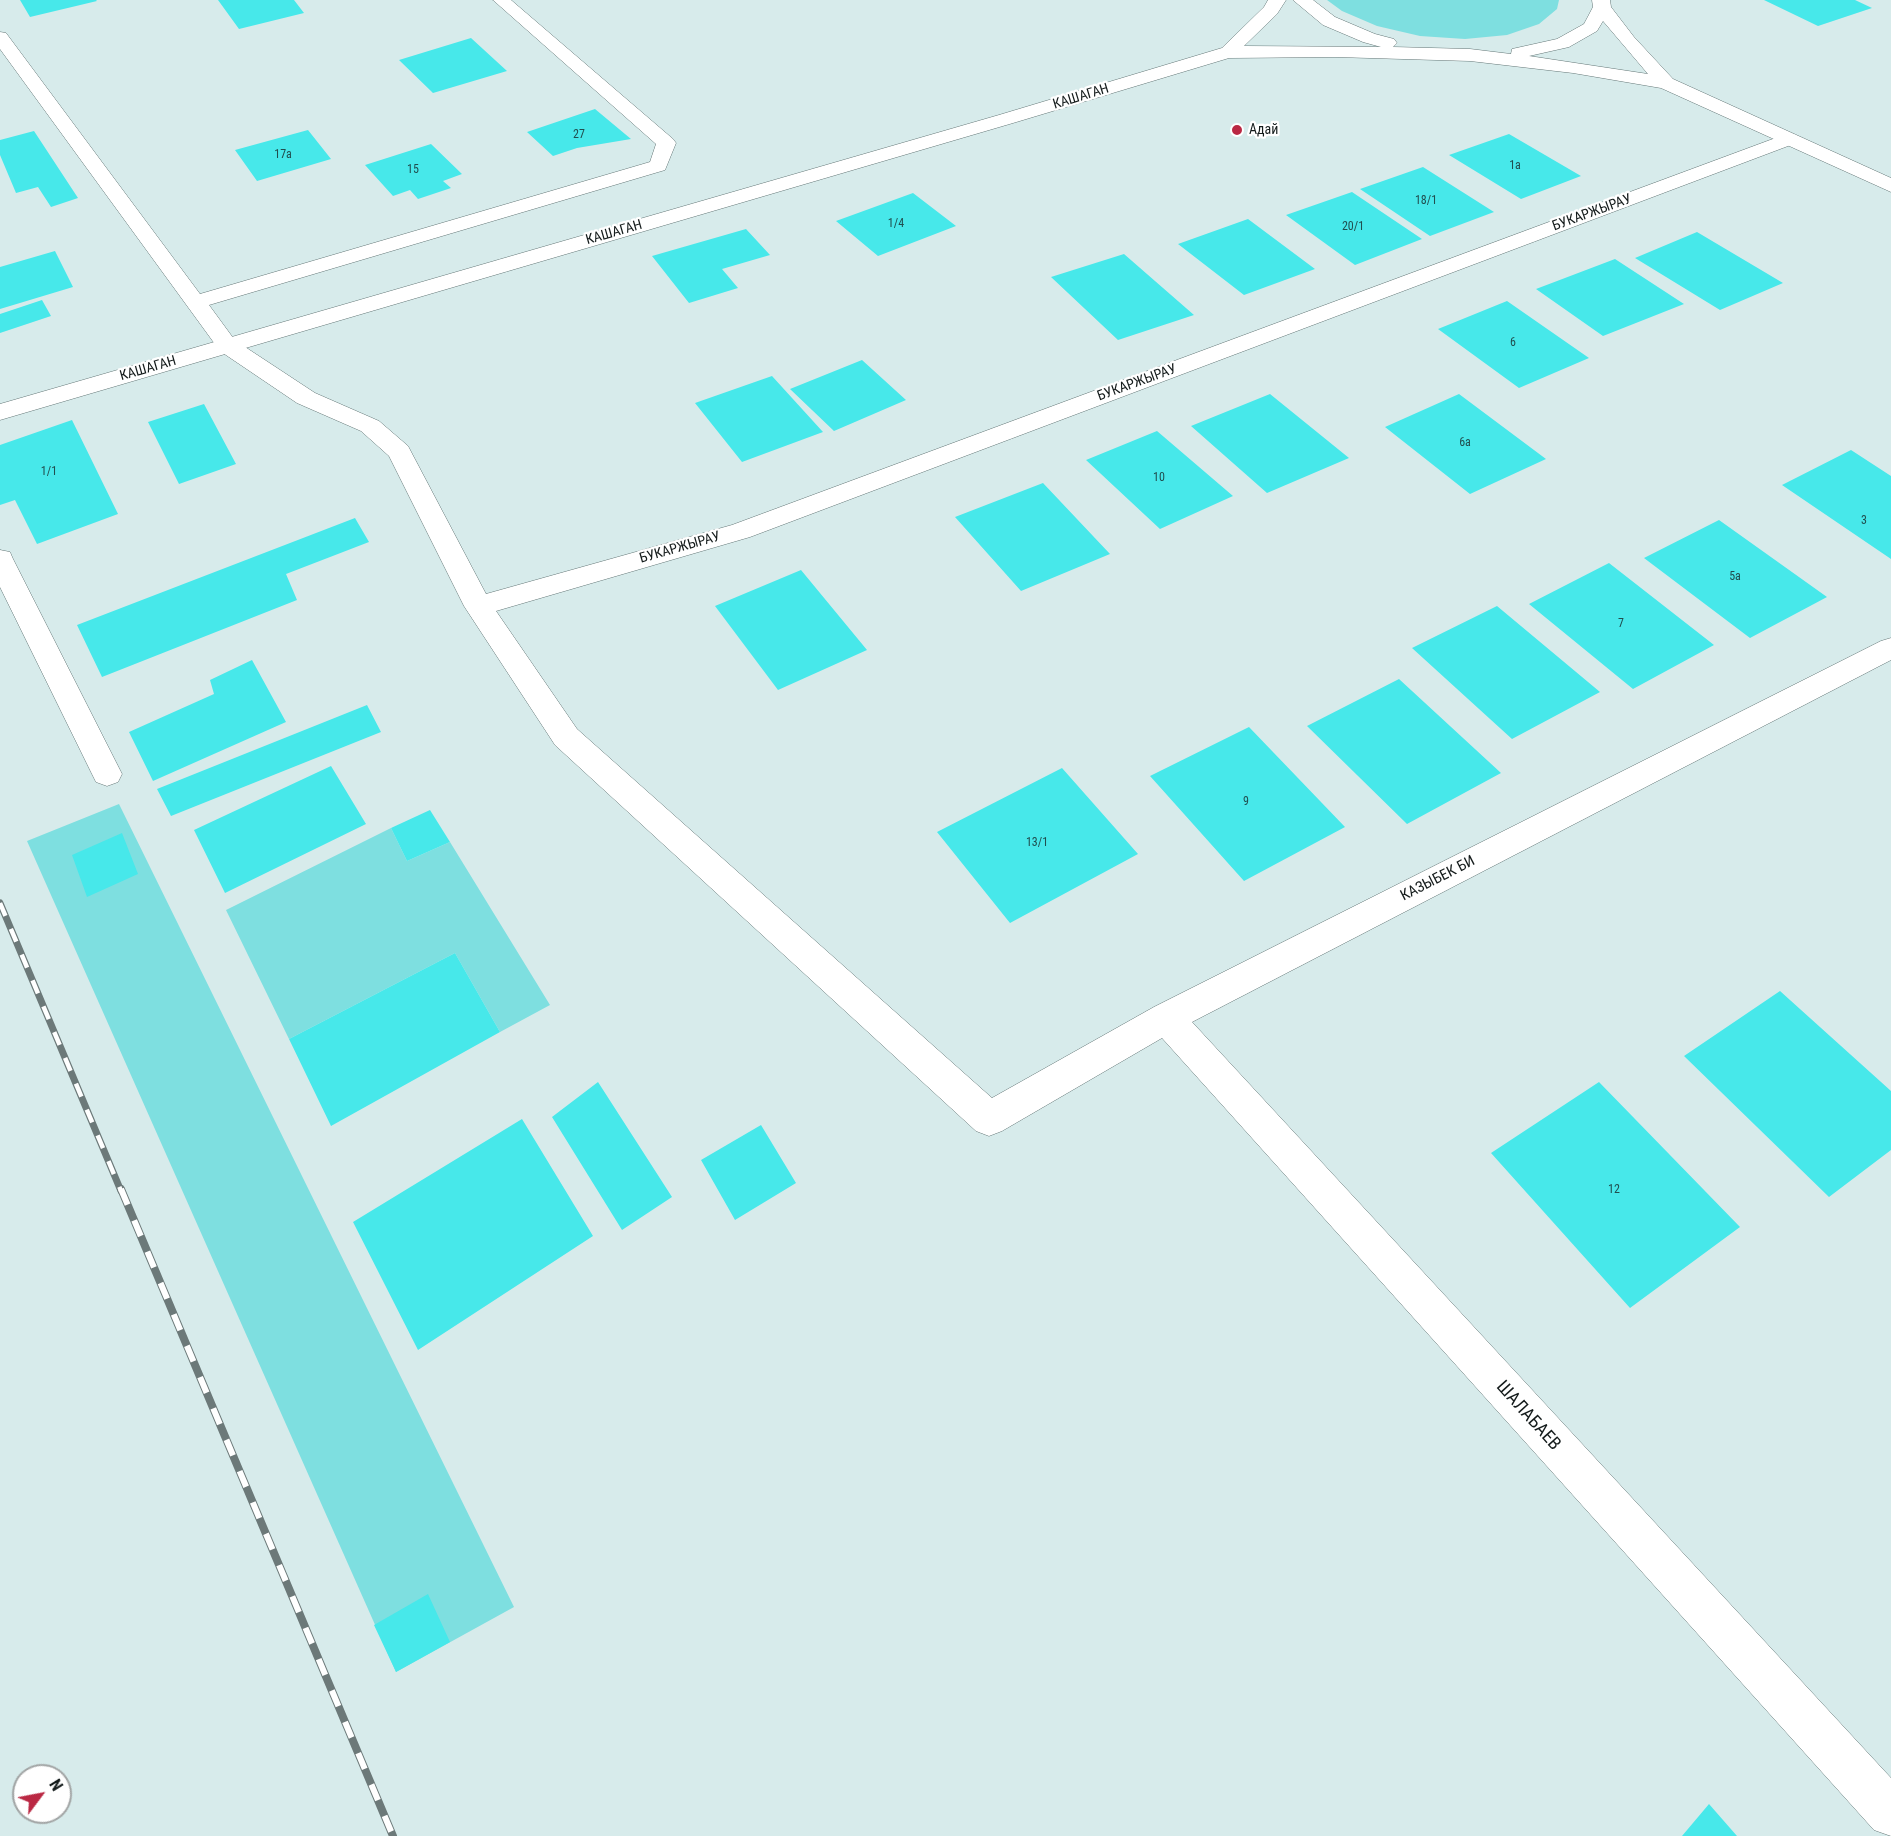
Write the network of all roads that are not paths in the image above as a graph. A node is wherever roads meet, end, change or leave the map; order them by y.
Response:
1 (501, 0) edge
2 (1277, 0) edge
3 (1302, 0) edge
4 (1601, 3) edge
5 (0, 37) edge
6 (1228, 52) junction
7 (1470, 55) junction
8 (1666, 83) junction
9 (1789, 139) junction
10 (1891, 186) edge
11 (195, 302) junction
12 (228, 346) junction
13 (0, 412) edge
14 (0, 559) edge
15 (478, 606) junction
16 (1891, 648) edge
17 (107, 774) dead end
18 (1166, 1018) junction
19 (1891, 1813) edge

1 - 11 lane
2 - 6 street
3 - 7 street
4 - 7 street
4 - 8 street
5 - 11 lane
6 - 7 street
6 - 12 street, КАШАГАН
7 - 8 street
8 - 9 street
9 - 10 street
9 - 15 street, БУКАРЖЫРАУ
11 - 12 lane
12 - 13 street, КАШАГАН
12 - 15 street
14 - 17 street
15 - 18 street, КАЗЫБЕК БИ
16 - 18 street, КАЗЫБЕК БИ
18 - 19 street, ШАЛАБАЕВ

